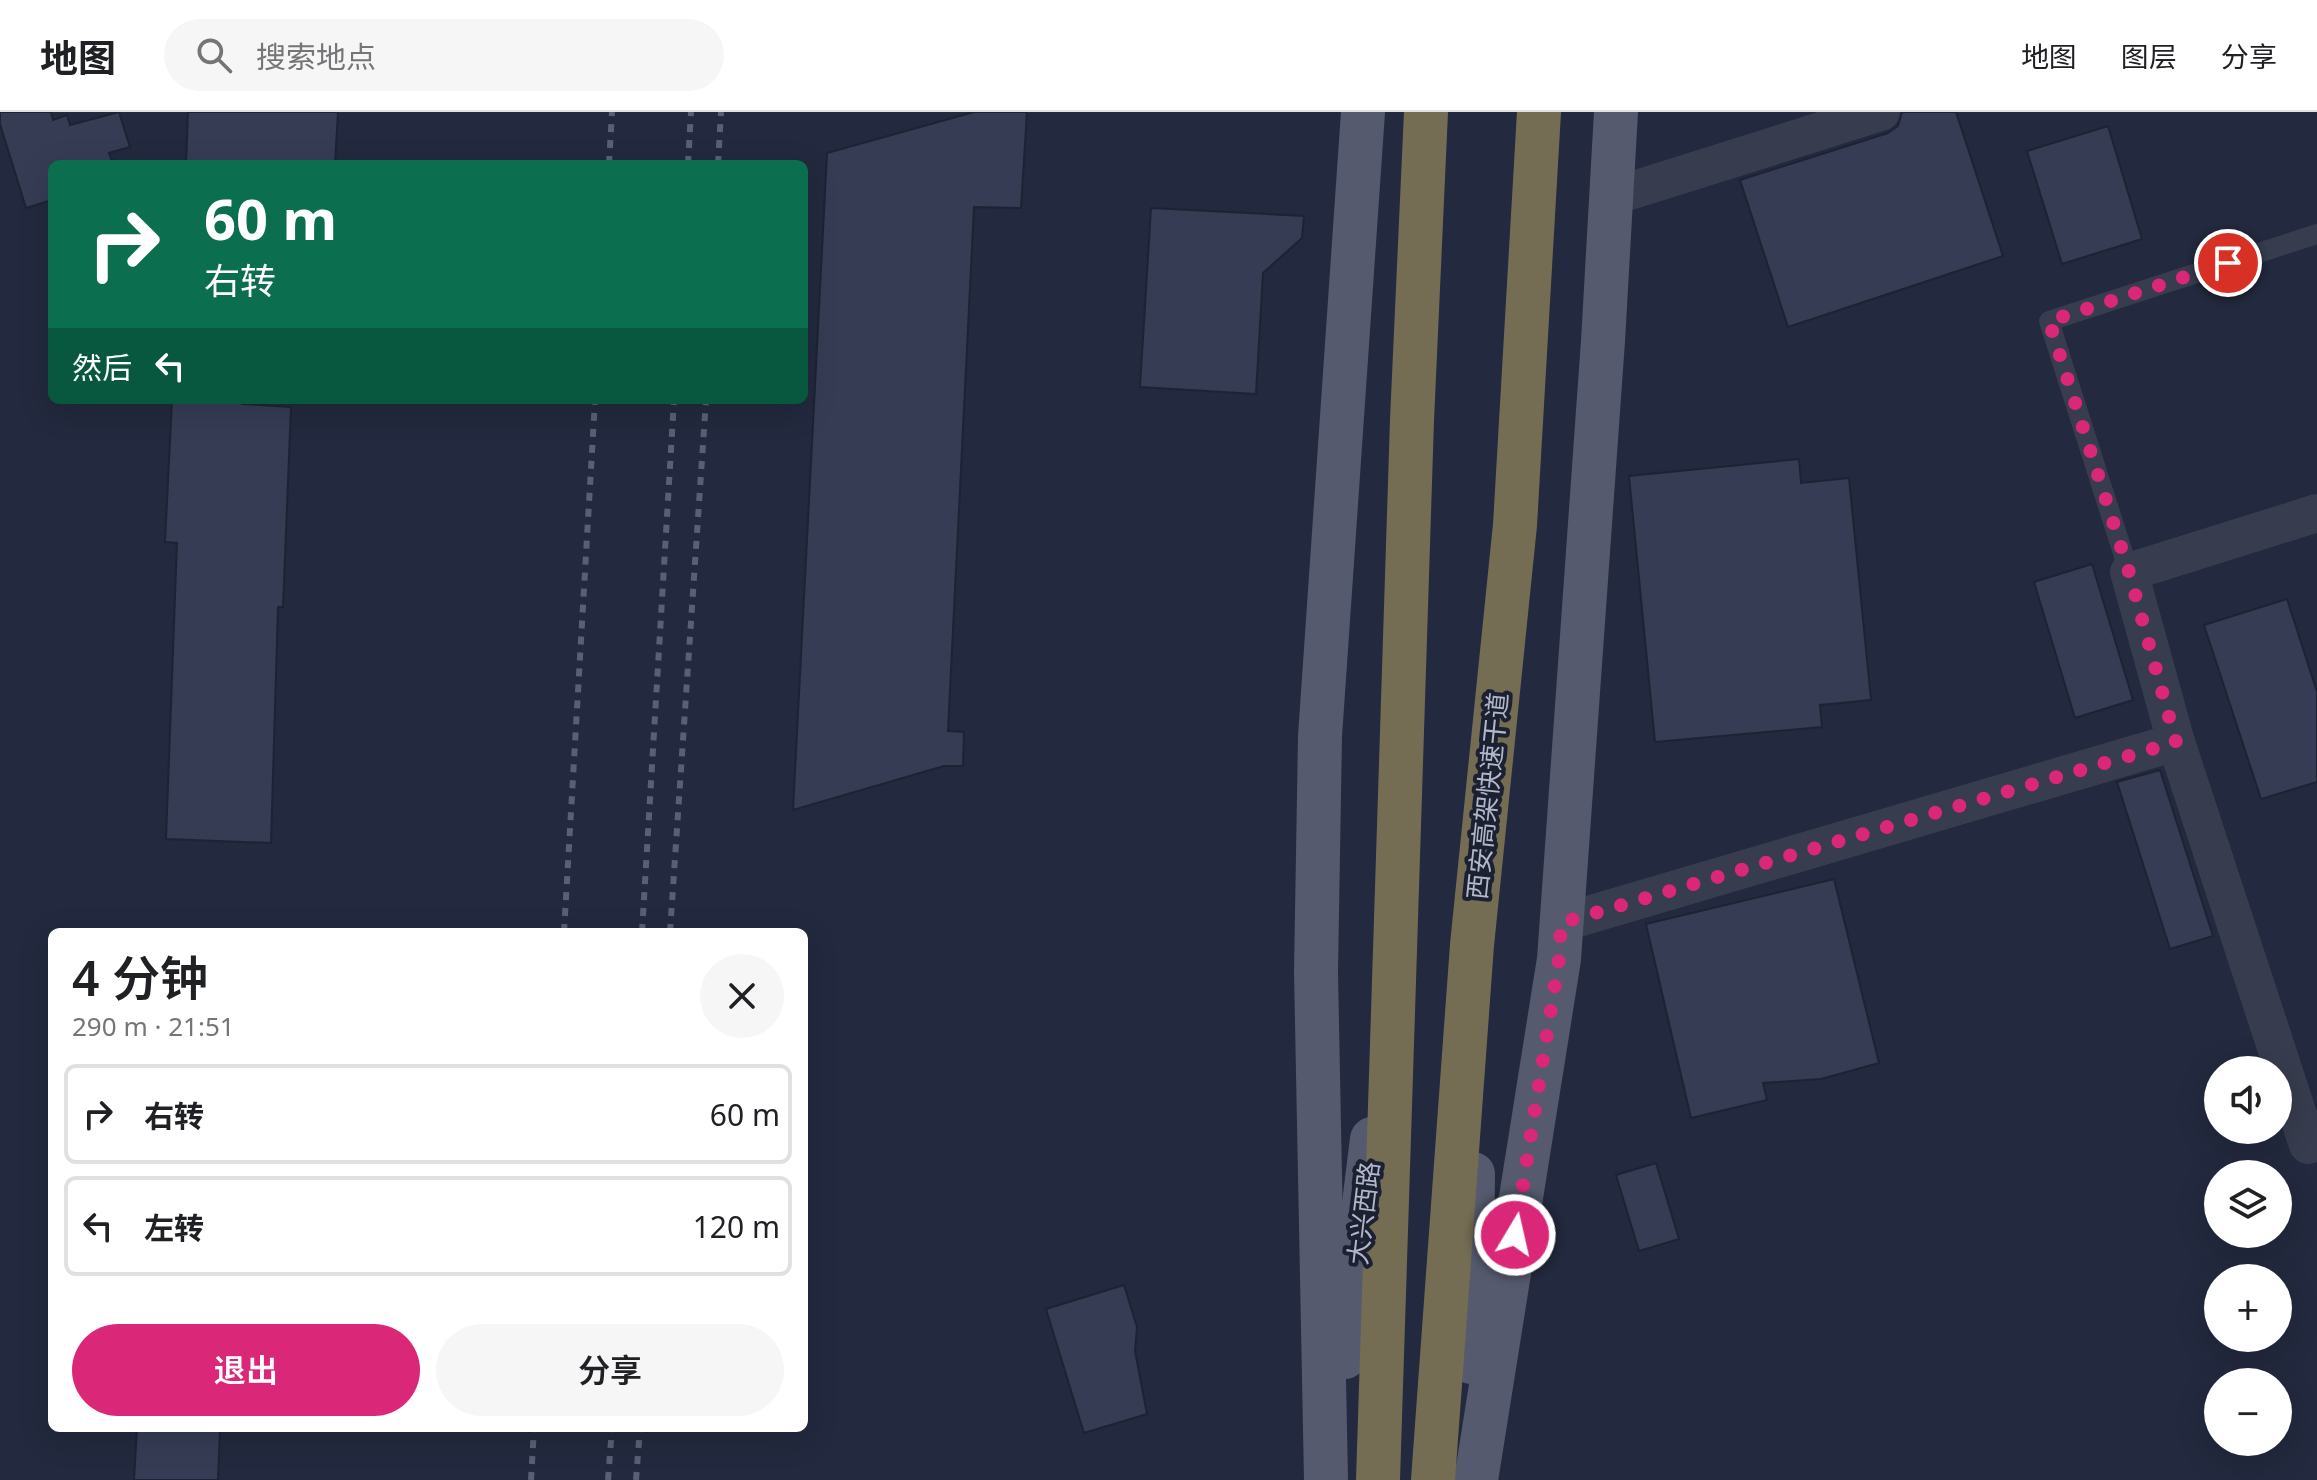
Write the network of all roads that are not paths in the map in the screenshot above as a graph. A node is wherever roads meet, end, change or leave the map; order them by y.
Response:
1 (1363, 112) edge
2 (1426, 112) edge
3 (1539, 112) edge
4 (1616, 112) edge
5 (1881, 112) edge
6 (1611, 197) junction
7 (2317, 234) edge
8 (2317, 513) edge
9 (2129, 572) junction
10 (2176, 742) junction
11 (1561, 923) junction
12 (1472, 945) junction
13 (1397, 946) junction
14 (2317, 1142) edge
15 (1328, 1480) edge
16 (1378, 1480) edge
17 (1433, 1480) edge
18 (1468, 1480) edge
19 (1476, 1480) edge

1 - 15 main road
2 - 13 highway
3 - 12 highway, 西安高架快速干道
4 - 6 main road
5 - 6 street
6 - 11 main road
7 - 9 lane
8 - 9 street
9 - 10 street
10 - 11 street
10 - 14 street
11 - 19 main road
12 - 17 highway, 西安高架快速干道
12 - 18 main road
13 - 15 main road, 大兴西路
13 - 16 highway

